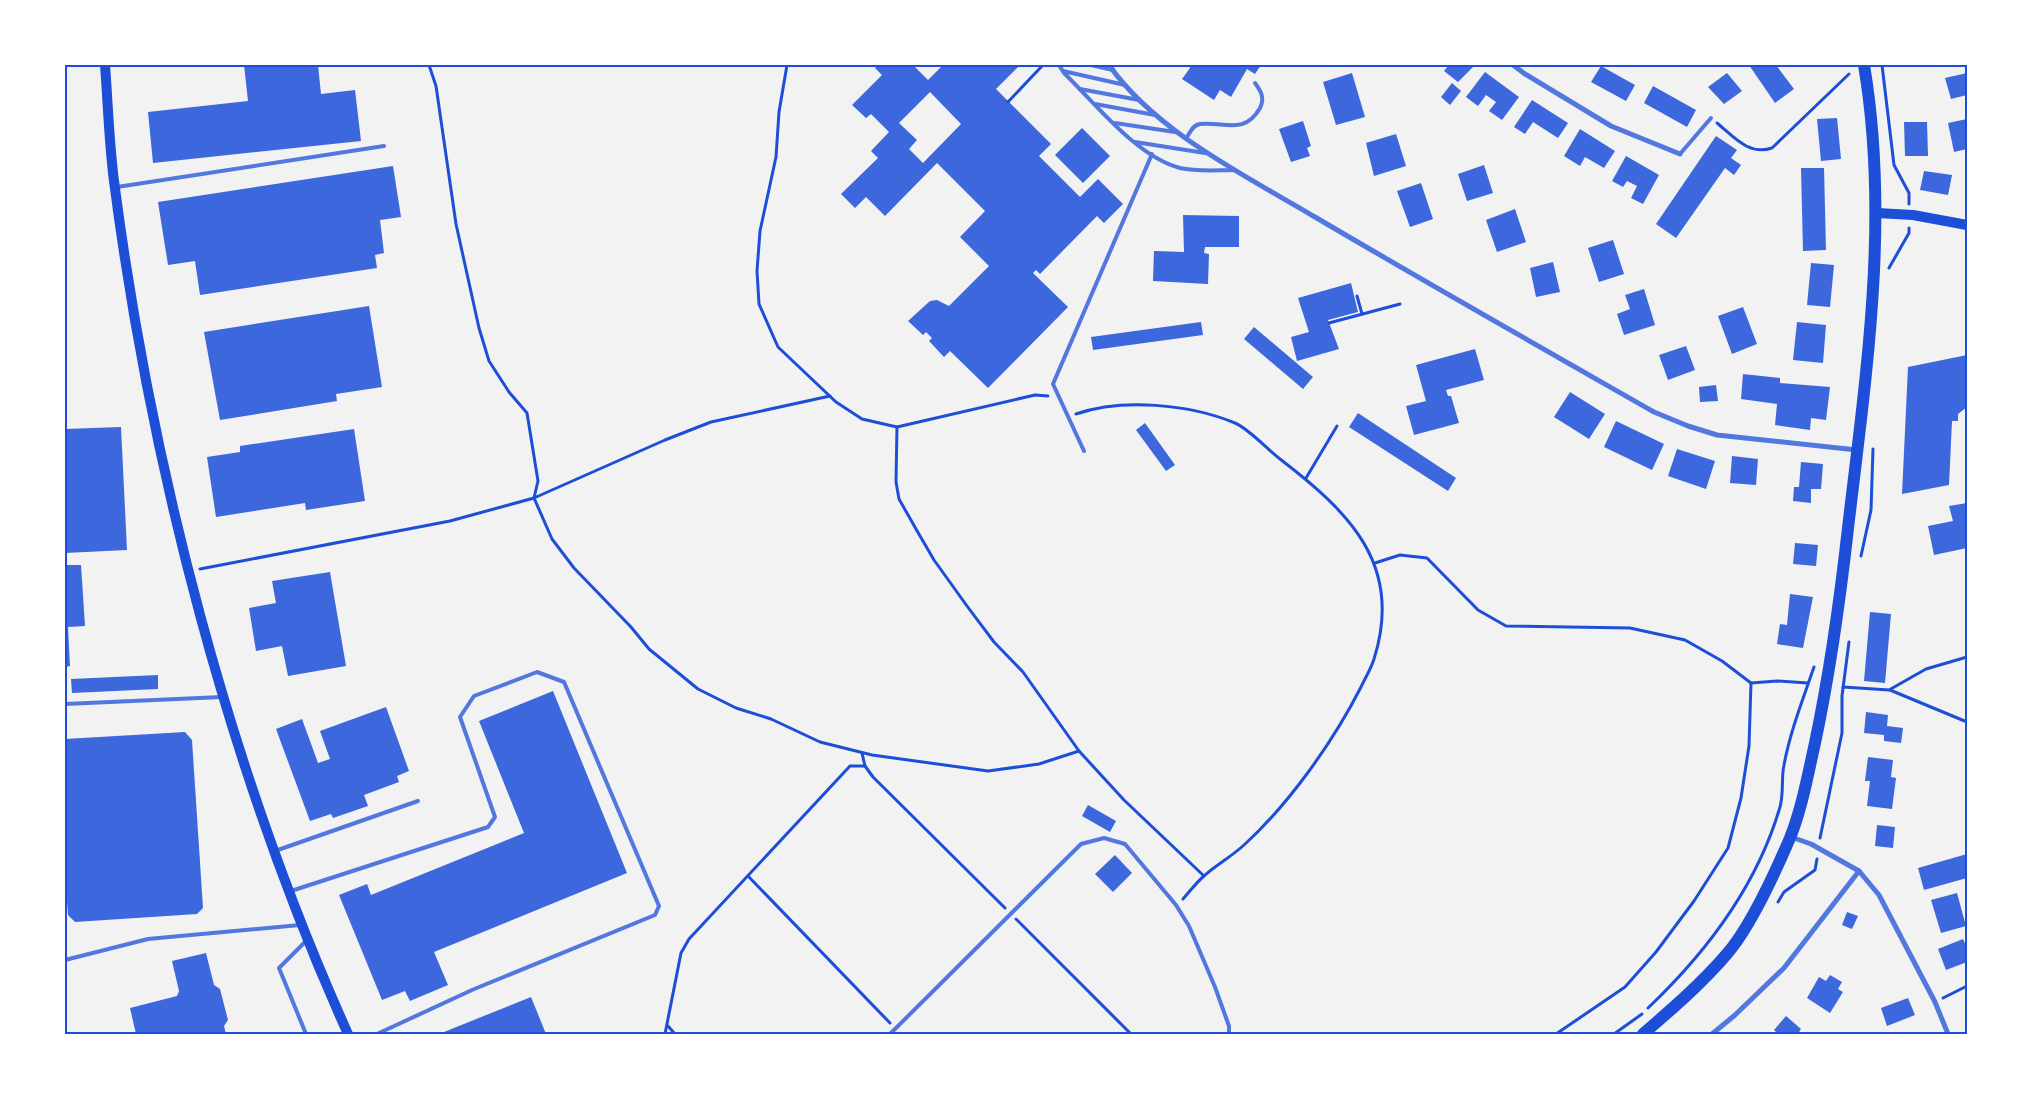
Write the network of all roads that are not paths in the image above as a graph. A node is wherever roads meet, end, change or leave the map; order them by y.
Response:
1 (105, 65) edge
2 (1059, 65) edge
3 (1091, 65) edge
4 (1514, 65) edge
5 (1864, 65) edge
6 (1111, 67) edge
7 (1063, 71) junction
8 (1255, 83) dead end
9 (1125, 85) junction
10 (1080, 89) junction
11 (1140, 100) junction
12 (1095, 104) junction
13 (1157, 115) junction
14 (1711, 118) road end
15 (1114, 123) junction
16 (1180, 133) junction
17 (1187, 137) junction
18 (1133, 141) junction
19 (384, 146) dead end
20 (1152, 154) junction
21 (1210, 154) junction
22 (1680, 154) joint
23 (1237, 170) junction
24 (115, 188) junction
25 (1877, 213) junction
26 (1967, 225) edge
27 (1857, 450) junction
28 (1084, 451) dead end
29 (224, 697) junction
30 (65, 704) edge
31 (418, 801) dead end
32 (1790, 836) junction
33 (275, 851) junction
34 (1859, 871) junction
35 (289, 892) junction
36 (300, 924) junction
37 (307, 940) junction
38 (65, 960) edge
39 (306, 1034) edge
40 (347, 1034) edge
41 (377, 1034) edge
42 (890, 1034) edge
43 (1229, 1034) edge
44 (1643, 1034) edge
45 (1712, 1034) edge
46 (1948, 1034) edge

1 - 24 main road
2 - 7 lane
3 - 6 lane
4 - 22 street
5 - 25 main road
6 - 9 street
7 - 9 lane
7 - 10 lane
8 - 17 lane
9 - 11 street
10 - 11 lane
10 - 12 lane
11 - 13 street
12 - 13 lane
12 - 15 lane
13 - 16 street
14 - 22 lane
15 - 16 lane
15 - 18 lane
16 - 17 street
17 - 21 street
18 - 20 lane
18 - 21 lane
19 - 24 lane
20 - 23 lane
20 - 28 lane
21 - 23 street
23 - 27 street
24 - 29 main road
25 - 26 main road
25 - 27 main road
27 - 32 main road
29 - 30 lane
29 - 33 main road
31 - 33 lane
32 - 34 street
32 - 44 main road
33 - 35 main road
34 - 45 street
34 - 46 street
35 - 36 main road
35 - 41 lane
36 - 37 main road
36 - 38 lane
37 - 39 lane
37 - 40 main road
42 - 43 lane

